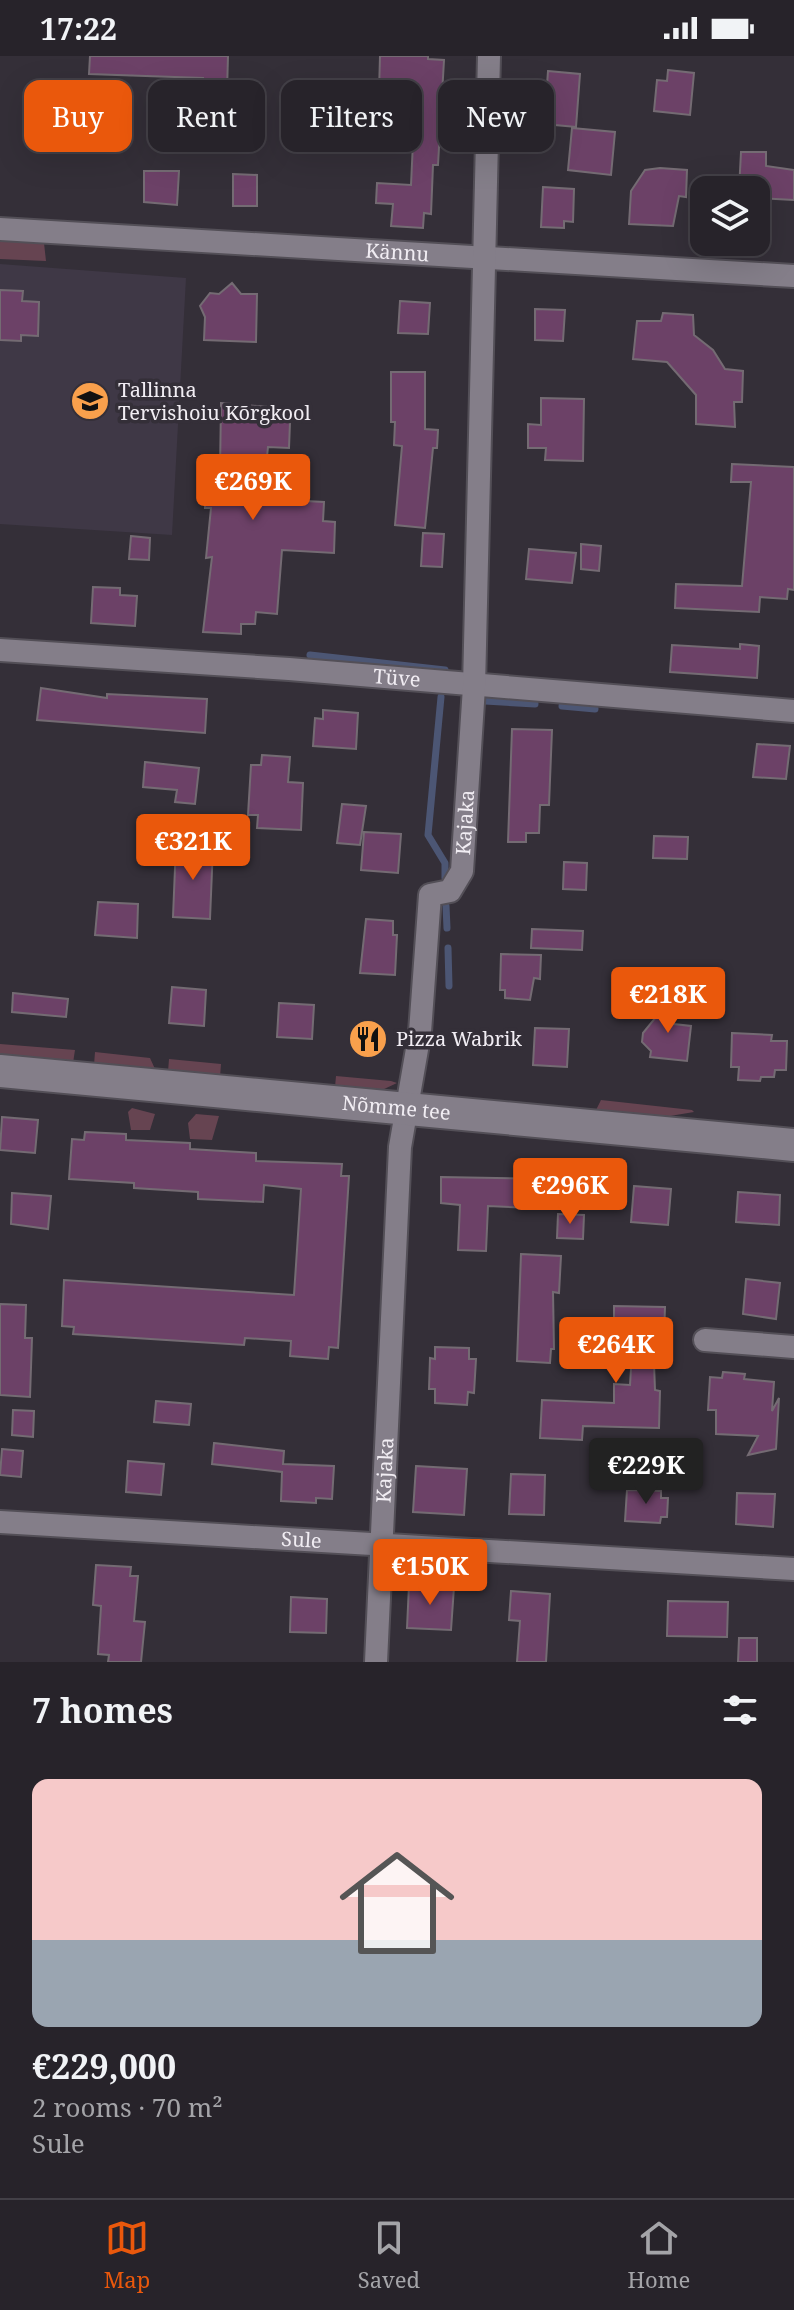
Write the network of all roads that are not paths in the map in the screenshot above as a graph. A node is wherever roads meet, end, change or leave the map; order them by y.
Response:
1 (489, 56) edge
2 (0, 229) edge
3 (486, 258) junction
4 (794, 276) edge
5 (0, 650) edge
6 (474, 687) junction
7 (794, 711) edge
8 (0, 1071) edge
9 (406, 1109) junction
10 (794, 1145) edge
11 (705, 1340) dead end
12 (794, 1347) edge
13 (0, 1522) edge
14 (384, 1546) junction
15 (794, 1569) edge
16 (376, 1662) edge

1 - 3 street, Kajaka
2 - 3 street, Kännu
3 - 4 street, Kännu
3 - 6 street, Kajaka
5 - 6 street, Tüve
6 - 7 street, Tüve
6 - 9 street, Kajaka
8 - 9 street, Nõmme tee
9 - 10 street, Nõmme tee
9 - 14 street, Kajaka
11 - 12 street
13 - 14 street, Sule
14 - 15 street, Sule
14 - 16 street, Kajaka

